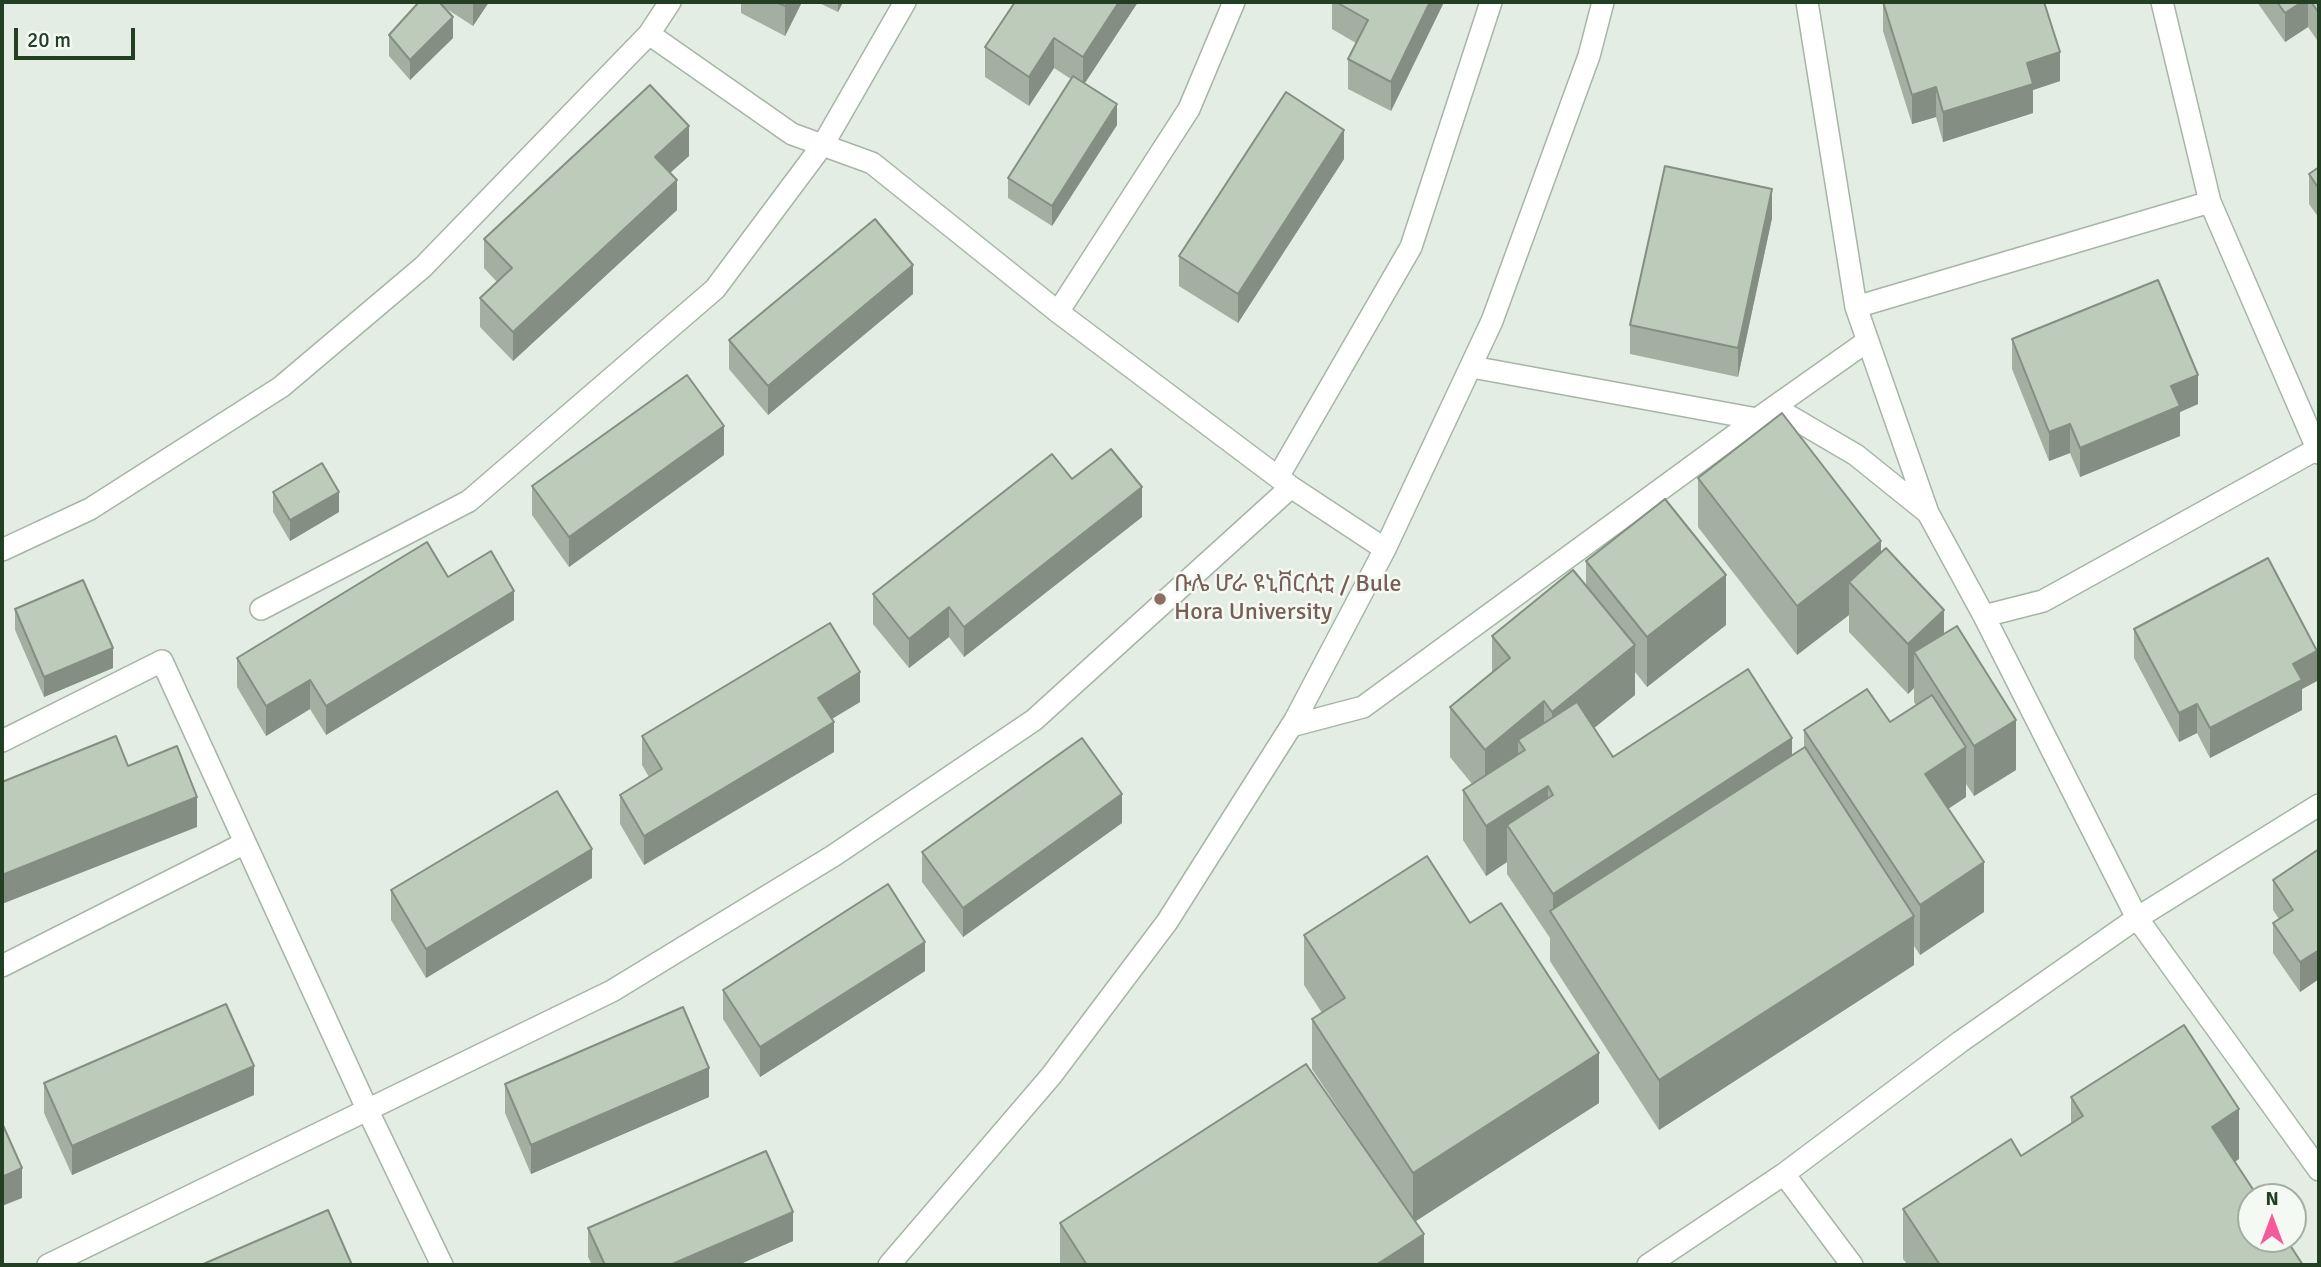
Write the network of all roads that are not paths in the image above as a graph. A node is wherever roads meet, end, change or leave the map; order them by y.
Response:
1 (670, 2) edge
2 (905, 2) edge
3 (1234, 2) edge
4 (1491, 2) edge
5 (1603, 2) edge
6 (1807, 2) edge
7 (2162, 2) edge
8 (649, 34) junction
9 (824, 143) junction
10 (2210, 202) junction
11 (1856, 307) junction
12 (1058, 312) junction
13 (1866, 342) junction
14 (1472, 368) junction
15 (1766, 413) junction
16 (2319, 450) edge
17 (1285, 482) junction
18 (1928, 513) junction
19 (1385, 549) junction
20 (2, 550) edge
21 (261, 609) dead end
22 (1984, 616) junction
23 (1291, 726) junction
24 (2, 741) edge
25 (2319, 805) edge
26 (245, 843) junction
27 (2137, 918) junction
28 (2, 966) edge
29 (368, 1111) junction
30 (2319, 1170) edge
31 (1784, 1174) junction
32 (48, 1265) edge
33 (442, 1265) edge
34 (889, 1265) edge
35 (1648, 1265) edge
36 (1852, 1265) edge

1 - 8 street
2 - 9 street
3 - 12 street
4 - 17 street
5 - 14 street
6 - 11 street
7 - 10 street
8 - 9 street
8 - 20 street
9 - 12 street
9 - 21 street
10 - 11 street
10 - 16 street
11 - 13 street
12 - 17 street
13 - 15 street
13 - 18 street
14 - 15 street
14 - 19 street
15 - 18 street
15 - 23 street
16 - 22 street
17 - 19 street
17 - 29 street
18 - 22 street
19 - 23 street
22 - 27 street
23 - 34 street
24 - 26 street
25 - 27 street
26 - 28 street
26 - 29 street
27 - 30 street
27 - 31 street
29 - 32 street
29 - 33 street
31 - 35 street
31 - 36 street

